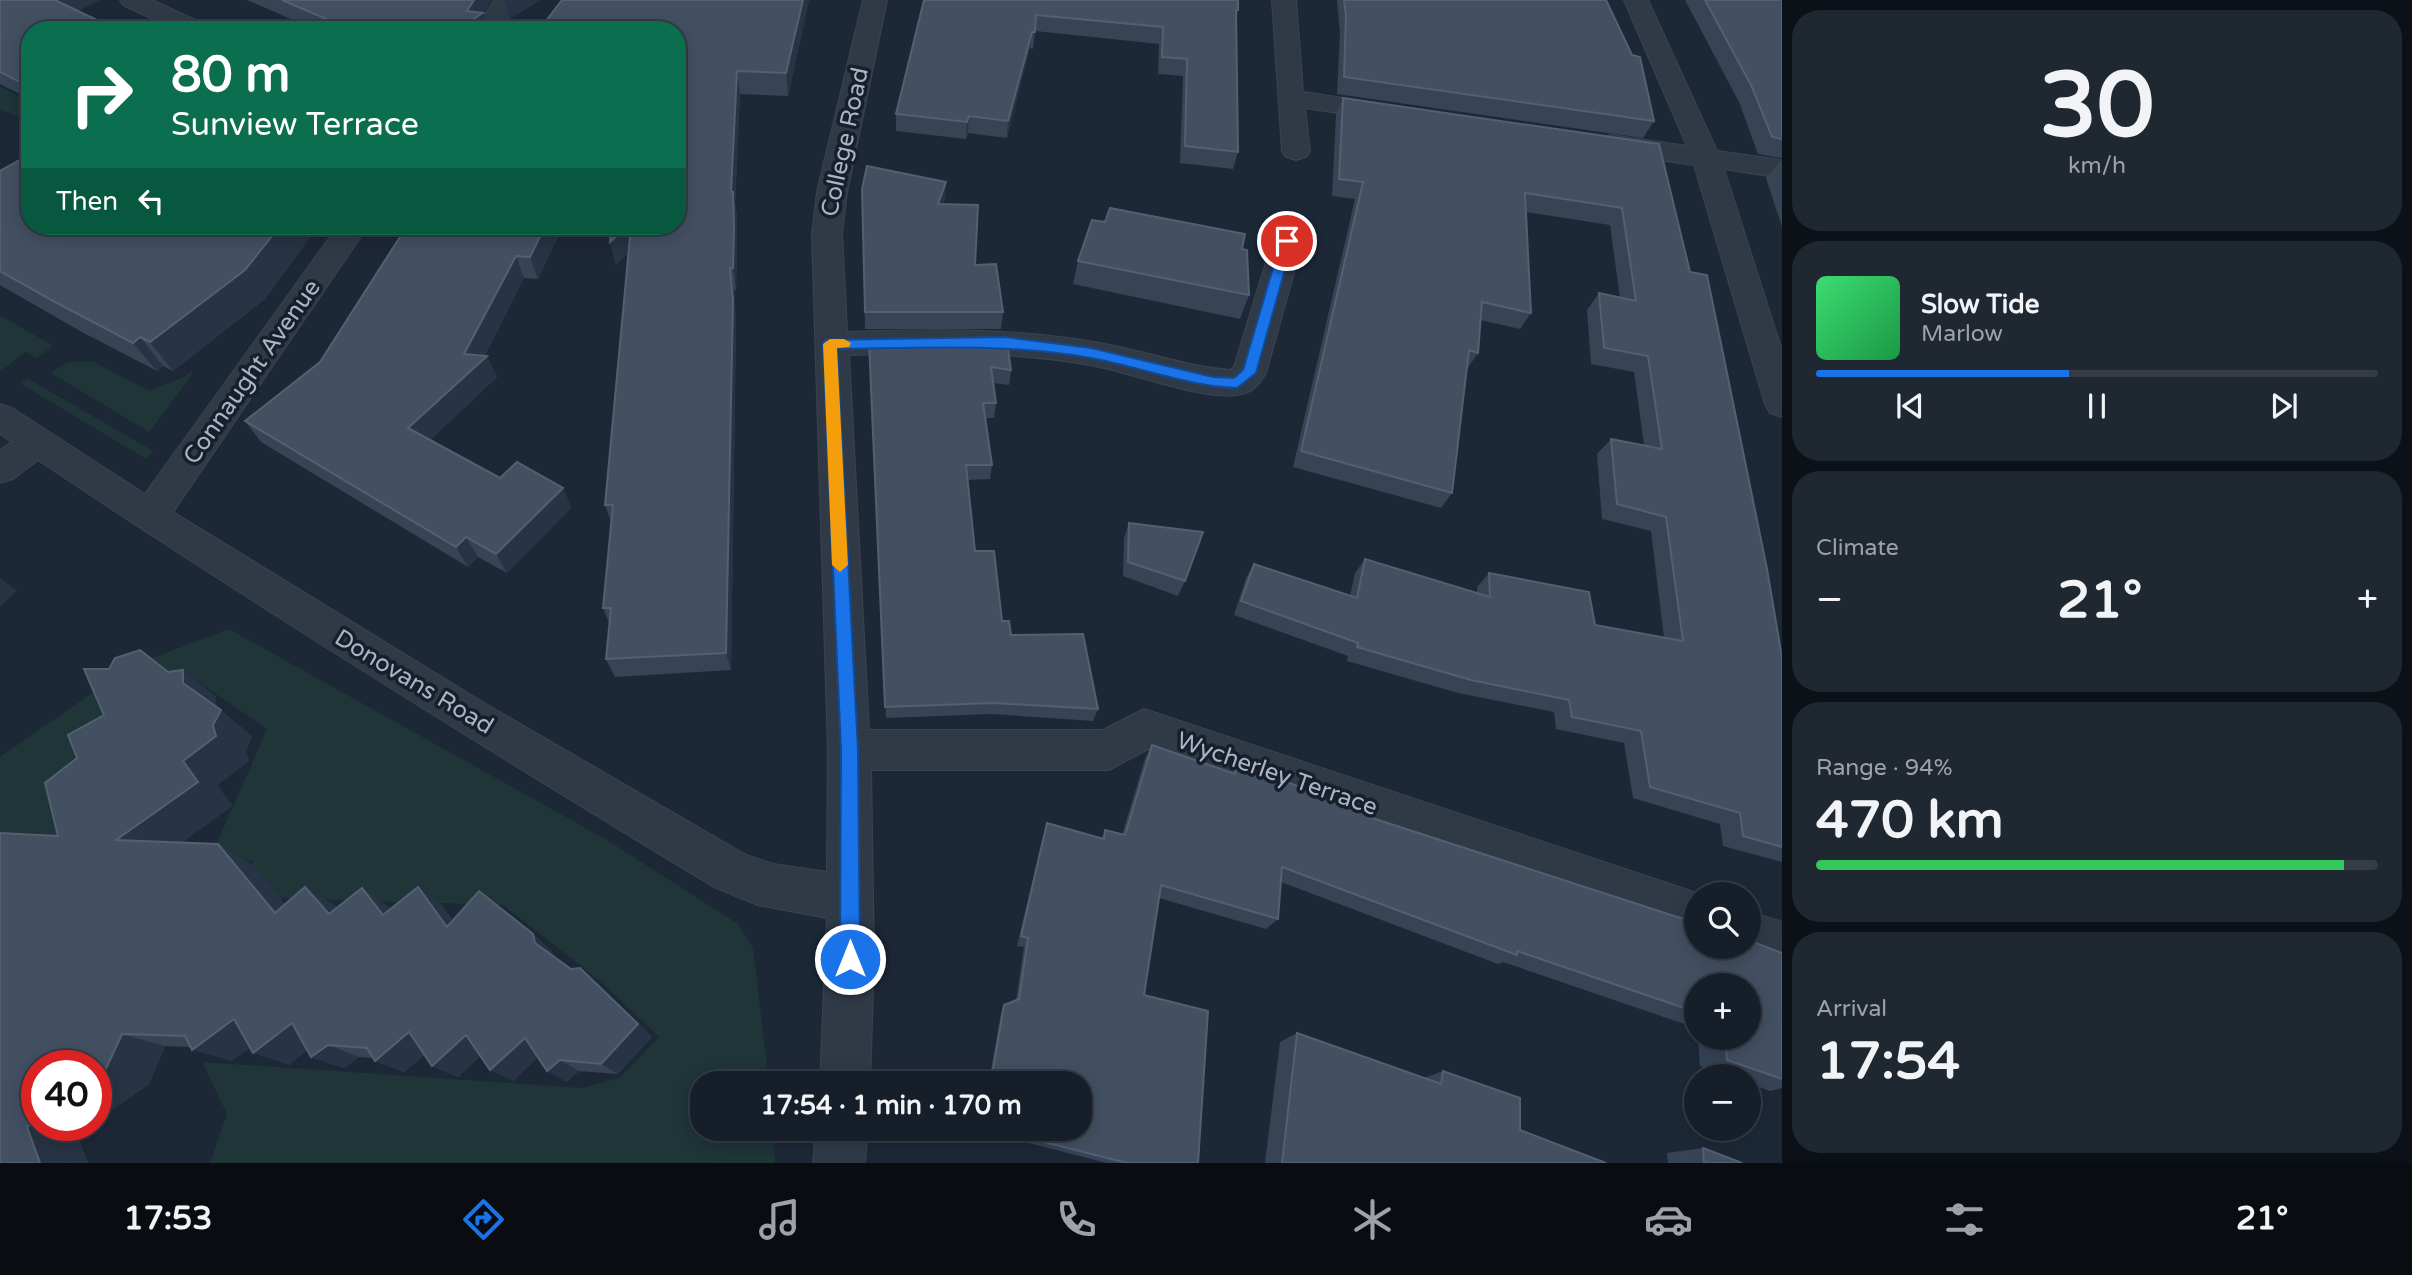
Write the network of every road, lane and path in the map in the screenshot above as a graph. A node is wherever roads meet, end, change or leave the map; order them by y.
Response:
1 (132, 0) edge
2 (506, 0) edge
3 (875, 0) edge
4 (1284, 0) edge
5 (1636, 0) edge
6 (178, 21) edge
7 (493, 21) edge
8 (1290, 98) junction
9 (1418, 117) edge
10 (1584, 140) edge
11 (1296, 152) dead end
12 (1706, 158) junction
13 (1782, 169) edge
14 (1292, 226) dead end
15 (348, 235) edge
16 (830, 344) junction
17 (1782, 404) edge
18 (0, 417) edge
19 (38, 442) junction
20 (0, 469) edge
21 (149, 517) junction
22 (849, 750) junction
23 (850, 898) junction
24 (1684, 912) edge
25 (1761, 939) edge
26 (1782, 946) edge
27 (845, 1071) edge

1 - 6 street
2 - 7 street
3 - 16 street, College Road
4 - 8 street
5 - 12 street
8 - 9 street
8 - 11 street
10 - 12 street
12 - 13 street
12 - 17 street
14 - 16 street
15 - 21 street, Connaught Avenue
16 - 22 street, College Road
18 - 19 street, Donovans Road
19 - 20 street
19 - 21 street, Donovans Road
21 - 23 street, Donovans Road
22 - 23 street, College Road
22 - 24 street, Wycherley Terrace
23 - 27 street, College Road
25 - 26 street

